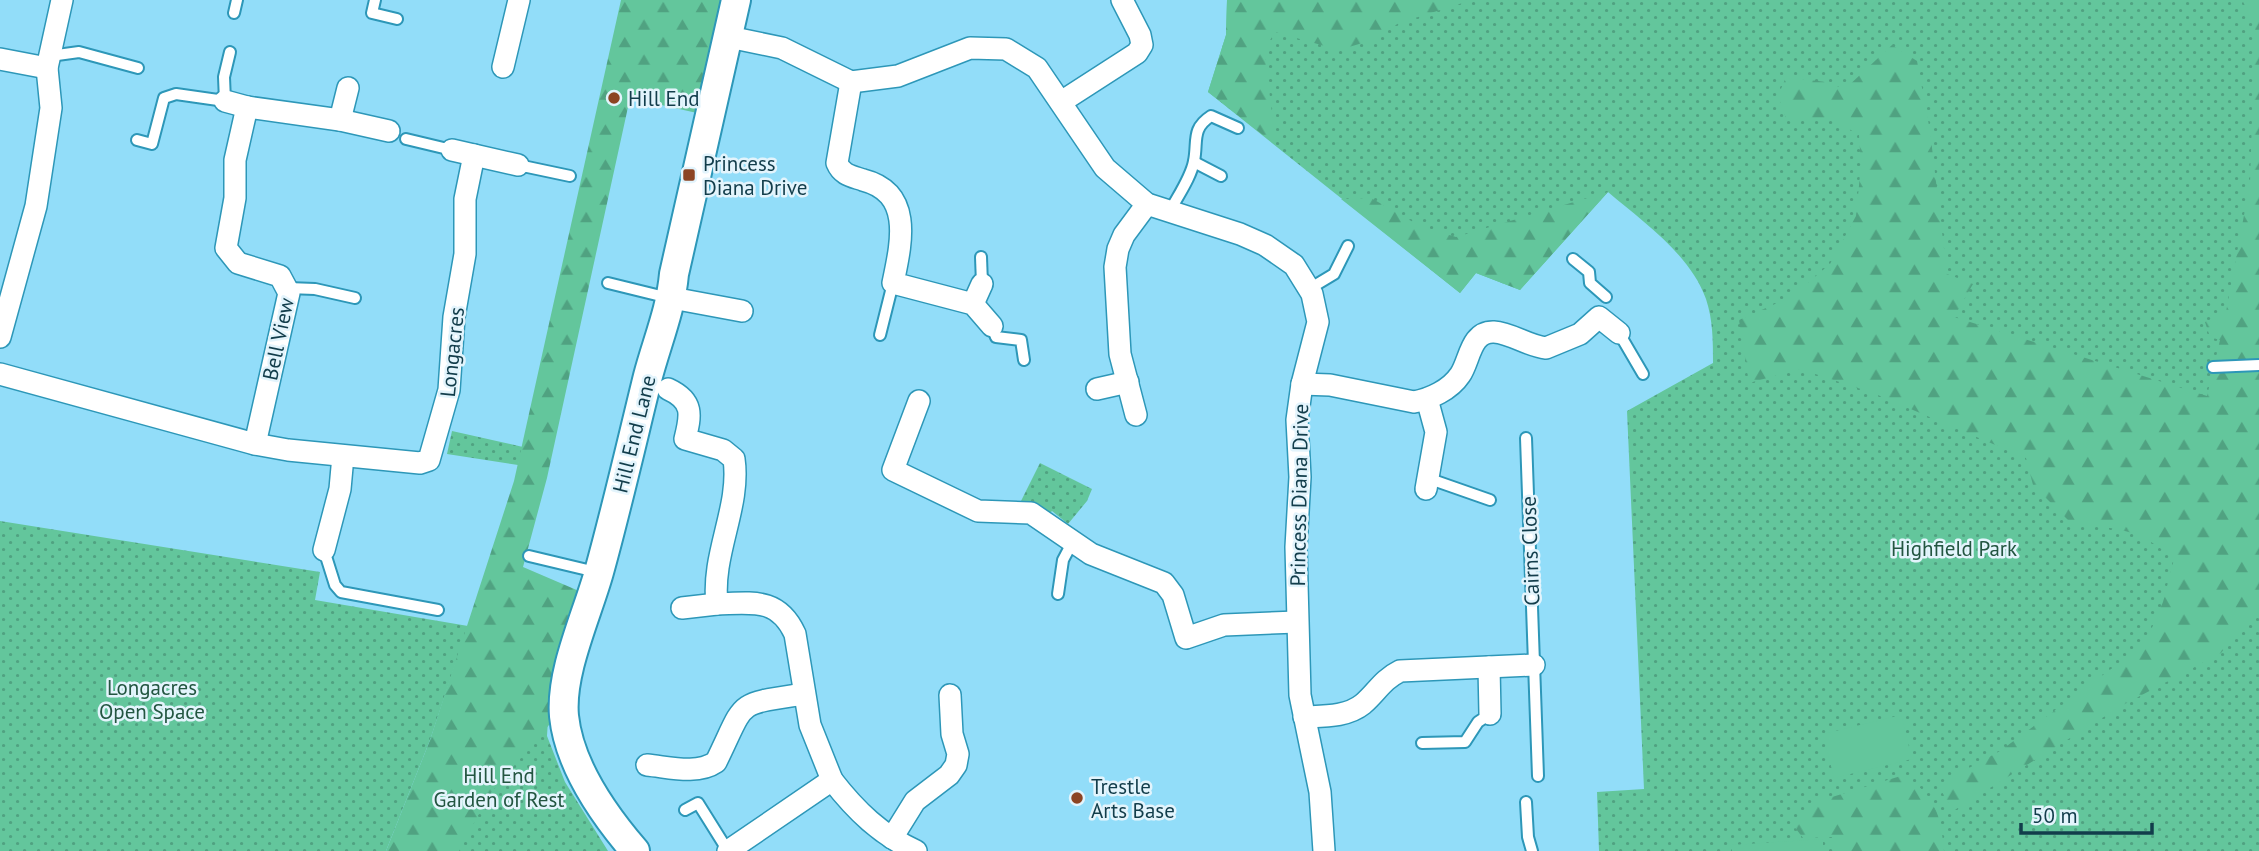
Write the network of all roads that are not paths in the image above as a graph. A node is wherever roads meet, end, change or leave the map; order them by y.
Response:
1 (62, 0) edge
2 (237, 0) edge
3 (375, 0) edge
4 (519, 0) edge
5 (736, 0) edge
6 (1122, 0) edge
7 (234, 13) dead end
8 (397, 19) dead end
9 (729, 37) junction
10 (230, 52) dead end
11 (0, 59) edge
12 (48, 62) junction
13 (503, 67) dead end
14 (138, 68) dead end
15 (851, 82) junction
16 (348, 88) dead end
17 (225, 101) junction
18 (1061, 102) junction
19 (247, 107) junction
20 (340, 120) junction
21 (1238, 128) dead end
22 (397, 135) joint
23 (137, 140) dead end
24 (452, 150) joint
25 (474, 155) junction
26 (1194, 162) junction
27 (518, 165) joint
28 (570, 176) dead end
29 (1221, 176) dead end
30 (1147, 204) junction
31 (1169, 213) junction
32 (1348, 246) dead end
33 (981, 257) dead end
34 (1573, 259) dead end
35 (893, 283) junction
36 (608, 284) dead end
37 (982, 284) joint
38 (288, 288) junction
39 (1309, 289) junction
40 (1606, 297) joint
41 (355, 298) dead end
42 (672, 298) junction
43 (973, 304) junction
44 (742, 311) dead end
45 (1599, 317) junction
46 (992, 326) joint
47 (1619, 333) joint
48 (880, 335) dead end
49 (0, 337) edge
50 (1024, 360) dead end
51 (2259, 365) edge
52 (2213, 368) dead end
53 (0, 374) edge
54 (1643, 374) dead end
55 (1128, 383) junction
56 (1302, 384) junction
57 (668, 389) dead end
58 (1097, 389) dead end
59 (1427, 399) junction
60 (919, 401) dead end
61 (1136, 415) dead end
62 (1526, 438) dead end
63 (255, 444) junction
64 (343, 456) junction
65 (1428, 484) joint
66 (1490, 500) dead end
67 (1073, 543) junction
68 (324, 550) joint
69 (529, 556) dead end
70 (599, 573) junction
71 (1058, 594) dead end
72 (717, 604) junction
73 (682, 608) dead end
74 (438, 610) dead end
75 (1297, 622) junction
76 (1534, 665) junction
77 (1489, 667) junction
78 (804, 694) junction
79 (950, 695) dead end
80 (1490, 714) joint
81 (1304, 717) junction
82 (1422, 743) dead end
83 (647, 765) dead end
84 (1538, 776) dead end
85 (832, 780) junction
86 (1526, 802) dead end
87 (685, 810) dead end
88 (892, 838) junction
89 (635, 851) edge
90 (728, 851) edge
91 (916, 851) edge
92 (1324, 851) edge
93 (1532, 851) edge

1 - 12 street
2 - 7 lane
3 - 8 lane
4 - 13 street
5 - 9 street, Hill End Lane
6 - 18 street
9 - 15 street
9 - 42 street, Hill End Lane
10 - 17 lane
11 - 12 street
12 - 14 lane
12 - 49 street
15 - 18 street, Princess Diana Drive
15 - 35 street
16 - 20 street
17 - 19 street
17 - 23 lane
18 - 30 street, Princess Diana Drive
19 - 20 street
19 - 38 street, Bell View
20 - 22 street
21 - 26 lane
22 - 24 lane
24 - 25 street
25 - 27 street
25 - 64 street, Longacres
26 - 29 lane
26 - 31 lane
27 - 28 lane
30 - 31 street, Princess Diana Drive
30 - 55 street
31 - 39 street, Princess Diana Drive
32 - 39 lane
33 - 37 lane
34 - 40 lane
35 - 43 street
35 - 48 lane
36 - 42 lane
37 - 43 street
38 - 41 lane
38 - 63 street, Bell View
39 - 56 street, Princess Diana Drive
40 - 45 street
42 - 44 street
42 - 70 street, Hill End Lane
43 - 46 street
45 - 47 street
45 - 59 street
46 - 50 lane
47 - 54 lane
51 - 52 lane
53 - 63 street, Longacres
55 - 58 street
55 - 61 street
56 - 59 street
56 - 75 street, Princess Diana Drive
57 - 72 street
59 - 65 street
60 - 67 street
62 - 76 lane, Cairns Close
63 - 64 street, Longacres
64 - 68 street
65 - 66 lane
67 - 71 lane
67 - 75 street
68 - 74 lane
69 - 70 lane
70 - 89 street, Hill End Lane
72 - 73 street
72 - 78 street
75 - 81 street, Princess Diana Drive
76 - 77 street
76 - 84 lane, Cairns Close
77 - 80 street
77 - 81 street
78 - 83 street
78 - 85 street
79 - 88 street
80 - 82 lane
81 - 92 street, Princess Diana Drive
85 - 88 street
85 - 90 street
86 - 93 lane
87 - 90 lane
88 - 91 street

